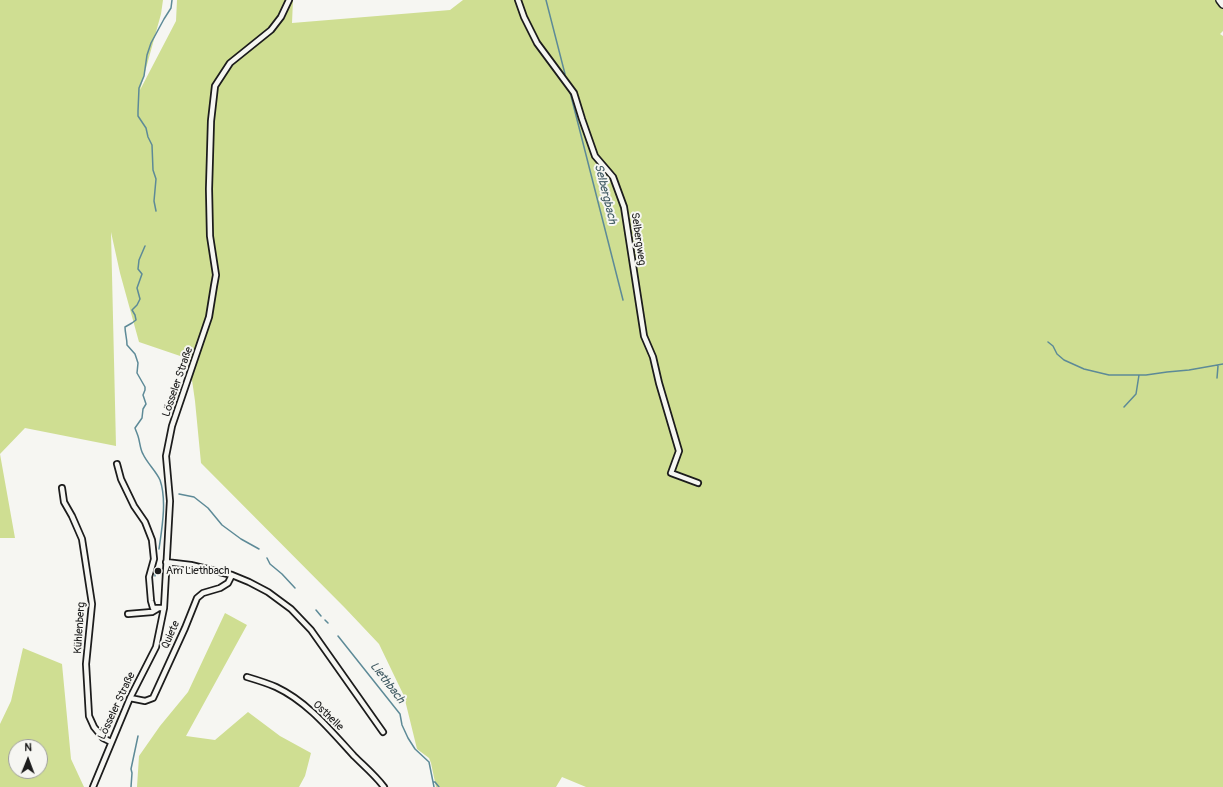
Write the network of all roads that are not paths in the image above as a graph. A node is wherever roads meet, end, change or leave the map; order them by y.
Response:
1 (290, 0) edge
2 (518, 0) edge
3 (1220, 0) edge
4 (1223, 4) edge
5 (117, 464) dead end
6 (698, 483) dead end
7 (62, 488) dead end
8 (166, 562) junction
9 (232, 575) junction
10 (164, 608) junction
11 (157, 609) junction
12 (128, 614) dead end
13 (247, 677) dead end
14 (130, 698) junction
15 (383, 732) dead end
16 (111, 742) junction
17 (93, 787) edge
18 (384, 787) edge

1 - 8 street, Lösseler Straße
2 - 6 street, Selbergweg
3 - 4 main road
5 - 11 street
7 - 16 street, Kühlenberg
8 - 9 street
8 - 10 street, Lösseler Straße
9 - 14 street, Quiete
9 - 15 street
10 - 11 street
10 - 14 street, Lösseler Straße
11 - 12 street
13 - 18 street, Osthelle
14 - 16 street, Lösseler Straße
16 - 17 street, Lösseler Straße

